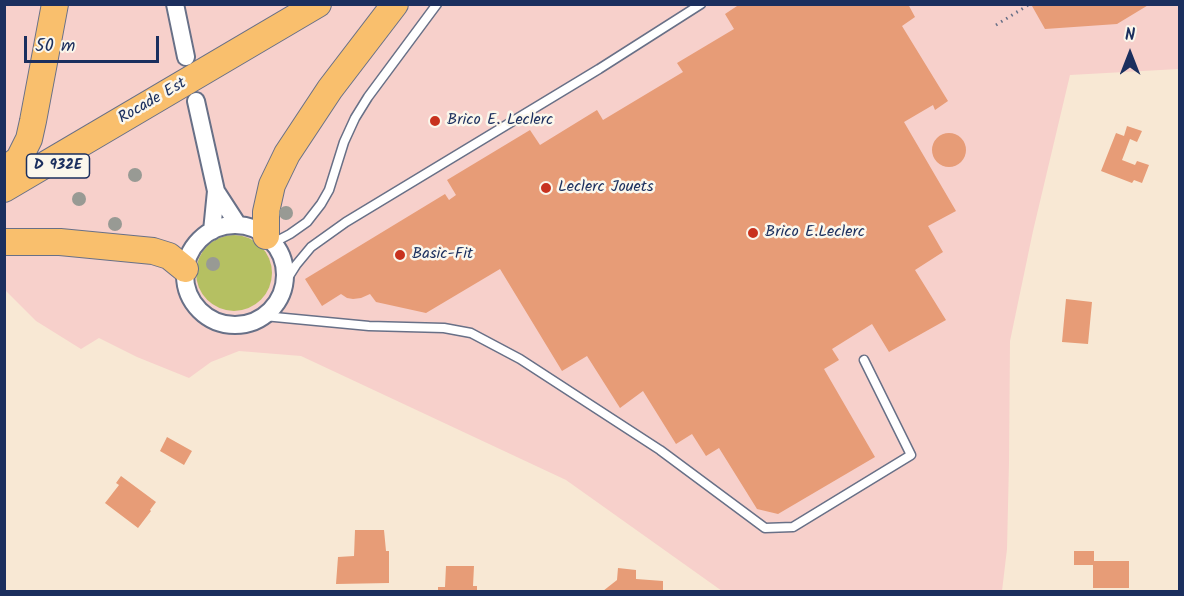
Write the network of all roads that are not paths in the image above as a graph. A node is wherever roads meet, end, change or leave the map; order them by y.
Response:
1 (55, 4) edge
2 (175, 4) edge
3 (318, 4) edge
4 (395, 4) edge
5 (437, 4) edge
6 (701, 4) edge
7 (186, 57) dead end
8 (196, 101) dead end
9 (112, 126) junction
10 (4, 171) edge
11 (4, 189) edge
12 (216, 191) junction
13 (4, 206) edge
14 (238, 225) junction
15 (212, 231) junction
16 (269, 239) junction
17 (4, 242) edge
18 (186, 269) junction
19 (284, 284) junction
20 (264, 316) junction
21 (864, 360) dead end

1 - 10 main road
2 - 7 street
3 - 9 main road, Rocade Est / D 932E
4 - 16 main road
5 - 16 lane
6 - 19 lane
8 - 12 street
9 - 11 main road, Rocade Est / D 932E
9 - 13 main road, Rocade Est / D 932E
12 - 14 street
12 - 15 street
14 - 15 street
14 - 16 street
15 - 18 street
16 - 19 street
17 - 18 main road
18 - 20 street
19 - 20 street
20 - 21 lane

